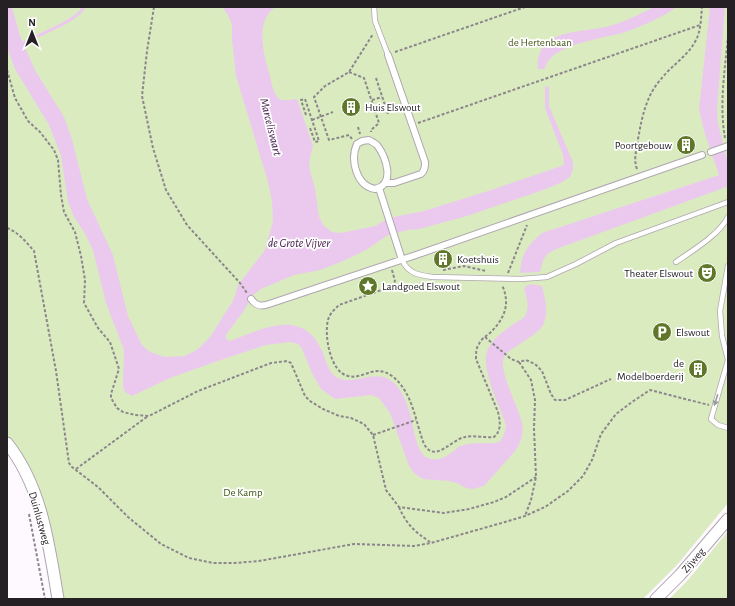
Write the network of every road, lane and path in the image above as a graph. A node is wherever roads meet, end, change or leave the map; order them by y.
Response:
1 (154, 7) edge
2 (374, 7) edge
3 (525, 7) edge
4 (702, 7) edge
5 (700, 25) junction
6 (378, 27) junction
7 (728, 36) edge
8 (388, 55) junction
9 (7, 70) edge
10 (349, 72) junction
11 (376, 78) dead end
12 (382, 97) junction
13 (372, 100) junction
14 (333, 112) dead end
15 (388, 114) dead end
16 (306, 115) dead end
17 (321, 117) junction
18 (312, 120) junction
19 (412, 125) junction
20 (310, 128) dead end
21 (371, 142) junction
22 (357, 144) junction
23 (726, 147) edge
24 (711, 152) dead end
25 (702, 155) dead end
26 (640, 178) junction
27 (385, 183) junction
28 (379, 188) junction
29 (728, 202) edge
30 (529, 216) junction
31 (728, 217) edge
32 (7, 228) edge
33 (402, 260) junction
34 (676, 262) dead end
35 (390, 263) junction
36 (728, 266) edge
37 (506, 278) junction
38 (505, 291) dead end
39 (251, 299) joint
40 (519, 362) junction
41 (611, 379) dead end
42 (714, 406) junction
43 (149, 416) junction
44 (416, 420) junction
45 (728, 428) edge
46 (373, 435) junction
47 (7, 443) edge
48 (76, 469) junction
49 (536, 477) junction
50 (399, 507) junction
51 (28, 509) dead end
52 (525, 516) junction
53 (728, 519) edge
54 (431, 543) junction
55 (45, 599) edge
56 (58, 599) edge
57 (656, 599) edge

1 - 39 path
2 - 6 lane
3 - 8 path
4 - 5 path
5 - 19 path
5 - 26 path
6 - 8 lane
6 - 10 path
7 - 23 path
8 - 19 street
9 - 43 path
10 - 13 path
10 - 17 path
11 - 12 path
12 - 13 path
12 - 15 path
13 - 21 path
14 - 17 path
16 - 18 path
17 - 18 path
17 - 22 path
18 - 20 path
19 - 27 street
21 - 22 street
21 - 27 street
22 - 28 street
23 - 24 street
25 - 26 street
26 - 30 street
27 - 28 street
28 - 33 street
29 - 37 lane
30 - 33 street
30 - 37 path
31 - 34 lane
32 - 48 path
33 - 35 street
33 - 37 lane
35 - 39 street
35 - 44 path
36 -> 42 lane
37 - 38 path
40 - 41 path
40 - 44 path
40 - 49 path
42 - 45 lane
42 - 52 path
43 - 46 path
43 - 48 path
44 - 46 path
46 - 50 path
47 - 56 street, Duinlustweg
48 - 54 path
49 - 50 path
49 - 52 path
50 - 54 path
51 - 55 path
52 - 54 path
53 - 57 street, Zijweg

